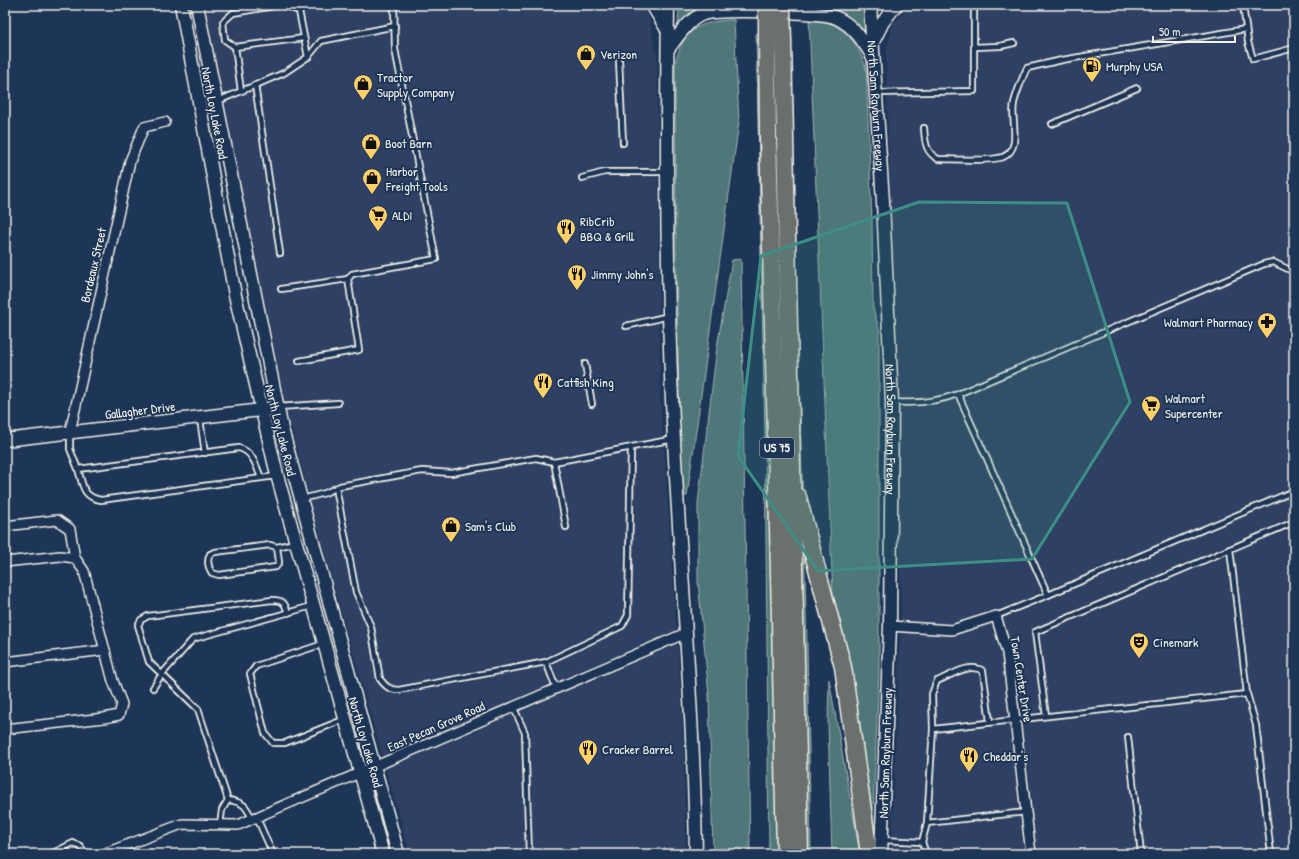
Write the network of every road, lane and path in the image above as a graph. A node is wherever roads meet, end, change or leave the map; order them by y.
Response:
1 (181, 5) edge
2 (197, 5) edge
3 (280, 5) edge
4 (283, 5) edge
5 (394, 5) edge
6 (652, 5) edge
7 (668, 5) edge
8 (767, 5) edge
9 (782, 5) edge
10 (870, 5) edge
11 (896, 5) edge
12 (974, 5) edge
13 (1243, 5) edge
14 (306, 6) dead end
15 (299, 11) junction
16 (394, 26) junction
17 (1246, 29) junction
18 (668, 32) junction
19 (304, 38) junction
20 (873, 43) junction
21 (1014, 43) dead end
22 (235, 47) junction
23 (974, 47) junction
24 (669, 48) junction
25 (1294, 48) edge
26 (308, 57) junction
27 (874, 58) junction
28 (619, 60) dead end
29 (255, 85) junction
30 (1137, 88) dead end
31 (241, 91) junction
32 (876, 93) junction
33 (216, 102) junction
34 (165, 122) dead end
35 (1052, 124) dead end
36 (924, 128) dead end
37 (623, 143) dead end
38 (668, 172) junction
39 (582, 178) dead end
40 (280, 253) dead end
41 (1294, 272) edge
42 (348, 279) junction
43 (281, 289) dead end
44 (669, 316) junction
45 (626, 326) dead end
46 (299, 361) dead end
47 (585, 364) dead end
48 (958, 394) junction
49 (338, 402) dead end
50 (892, 402) junction
51 (592, 404) dead end
52 (278, 407) junction
53 (262, 409) junction
54 (199, 417) junction
55 (70, 432) junction
56 (5, 440) edge
57 (674, 440) junction
58 (631, 448) junction
59 (205, 453) junction
60 (554, 462) junction
61 (78, 470) junction
62 (791, 472) junction
63 (277, 476) junction
64 (261, 478) junction
65 (336, 488) junction
66 (1294, 491) edge
67 (302, 499) junction
68 (1294, 522) edge
69 (5, 526) edge
70 (566, 527) dead end
71 (296, 543) junction
72 (277, 547) junction
73 (1230, 549) junction
74 (75, 558) junction
75 (5, 562) edge
76 (1048, 595) junction
77 (314, 606) junction
78 (288, 613) junction
79 (996, 616) junction
80 (890, 626) junction
81 (686, 633) junction
82 (324, 644) junction
83 (105, 650) junction
84 (5, 662) edge
85 (546, 662) junction
86 (162, 674) junction
87 (153, 688) dead end
88 (556, 688) junction
89 (1247, 694) junction
90 (513, 706) junction
91 (1046, 716) junction
92 (345, 719) junction
93 (1015, 719) junction
94 (990, 722) junction
95 (5, 729) edge
96 (933, 729) junction
97 (1128, 737) dead end
98 (374, 767) junction
99 (360, 773) junction
100 (228, 800) junction
101 (1026, 812) junction
102 (255, 819) junction
103 (927, 823) junction
104 (220, 825) junction
105 (881, 840) junction
106 (922, 842) junction
107 (5, 849) edge
108 (7, 854) edge
109 (52, 854) edge
110 (86, 854) edge
111 (103, 854) edge
112 (273, 854) edge
113 (383, 854) edge
114 (398, 854) edge
115 (529, 854) edge
116 (696, 854) edge
117 (785, 854) edge
118 (800, 854) edge
119 (869, 854) edge
120 (881, 854) edge
121 (926, 854) edge
122 (1031, 854) edge
123 (1141, 854) edge
124 (1271, 854) edge

1 - 53 main road, North Loy Lake Road
2 - 33 main road, North Loy Lake Road
3 - 22 lane
4 - 15 lane
5 - 16 lane
6 - 18 main road
7 - 18 main road
8 - 117 highway, US 75, bridge
9 - 62 highway, US 75, bridge
10 - 20 main road, North Sam Rayburn Freeway
11 - 20 main road
12 - 23 lane
13 - 17 lane
14 - 15 lane
15 - 19 lane
16 - 26 lane
16 - 42 lane
17 - 25 lane
17 - 36 lane
18 - 24 main road
19 - 22 lane
19 - 26 lane
20 - 27 main road, North Sam Rayburn Freeway
21 - 23 lane
22 - 31 lane
23 - 32 lane
24 - 27 main road
24 - 38 main road
26 - 29 lane
27 - 32 main road, North Sam Rayburn Freeway
28 - 37 lane
29 - 31 lane
29 - 40 lane
30 - 35 lane
31 - 33 lane
32 - 50 main road, North Sam Rayburn Freeway
33 - 52 main road, North Loy Lake Road
34 - 55 street, Bordeaux Street
38 - 39 lane
38 - 44 main road
41 - 48 lane
42 - 43 lane
42 - 46 lane
44 - 45 lane
44 - 57 main road
47 - 51 lane
48 - 50 lane
48 - 76 lane
49 - 52 lane
50 - 80 main road, North Sam Rayburn Freeway
52 - 53 main road, Gallagher Drive
52 - 67 main road, North Loy Lake Road
53 - 54 main road, Gallagher Drive
53 - 63 main road, North Loy Lake Road
54 - 55 main road, Gallagher Drive
54 - 59 lane
55 - 56 main road, Gallagher Drive
55 - 61 lane
57 - 58 lane
57 - 81 main road
58 - 60 lane
58 - 85 lane
59 - 61 lane
59 - 64 lane
60 - 65 lane
60 - 70 lane
61 - 64 lane
62 - 118 highway, US 75
62 - 119 highway
63 - 64 lane
63 - 71 main road, North Loy Lake Road
65 - 67 lane
65 - 85 lane
66 - 76 lane
67 - 98 main road, North Loy Lake Road
68 - 73 lane
69 - 74 street
71 - 72 lane
71 - 77 main road, North Loy Lake Road
72 - 72 lane
73 - 89 lane
73 - 91 lane
74 - 75 street
74 - 83 street
76 - 79 lane
77 - 78 lane
77 - 82 main road, North Loy Lake Road
78 - 86 lane
78 - 86 lane
79 - 80 street
79 - 93 street, Town Center Drive
80 - 105 main road, North Sam Rayburn Freeway
81 - 88 street, East Pecan Grove Road
81 - 116 main road
82 - 92 main road, North Loy Lake Road
82 - 92 lane
83 - 84 street
83 - 95 street
85 - 88 lane
86 - 87 lane
86 - 100 lane
88 - 90 street, East Pecan Grove Road
89 - 91 lane
89 - 124 lane
90 - 98 street, East Pecan Grove Road
90 - 115 lane
91 - 93 lane
92 - 99 main road, North Loy Lake Road
93 - 94 lane
93 - 101 street, Town Center Drive
94 - 96 lane
94 - 96 lane
96 - 103 lane
97 - 123 lane
98 - 99 street, East Pecan Grove Road
98 - 114 main road, North Loy Lake Road
99 - 102 street, East Pecan Grove Road
99 - 113 main road, North Loy Lake Road
100 - 102 lane
100 - 104 lane
101 - 103 lane
101 - 122 street, Town Center Drive
102 - 104 street, East Pecan Grove Road
102 - 112 lane
103 - 106 lane
104 - 111 street, East Pecan Grove Road
105 - 106 lane
105 - 120 main road, North Sam Rayburn Freeway
106 - 121 lane
107 - 108 lane
109 - 110 lane

